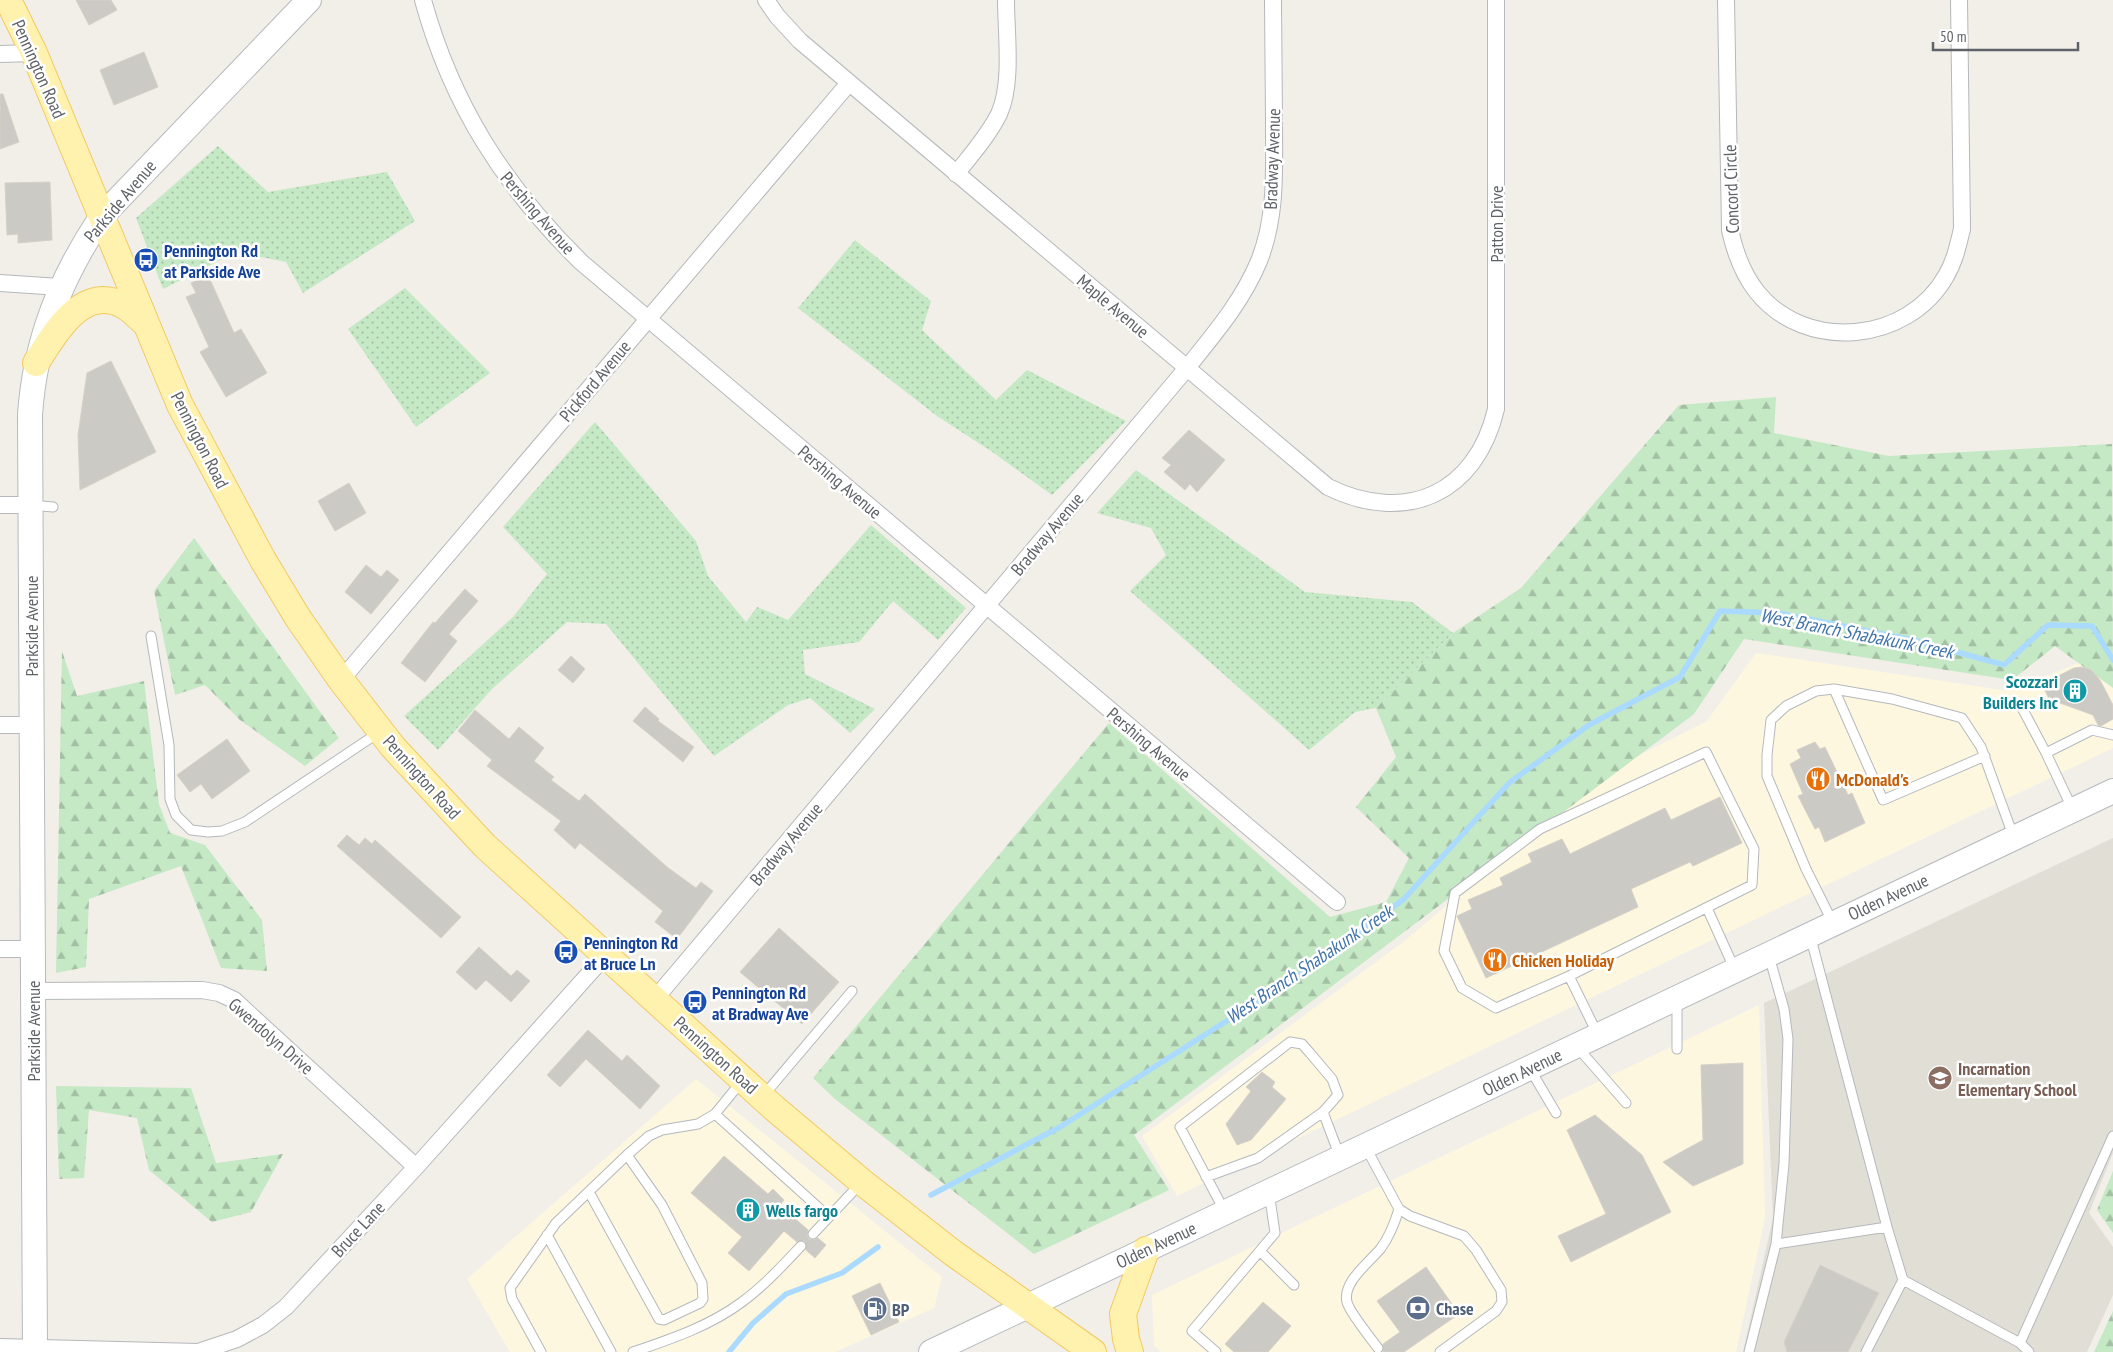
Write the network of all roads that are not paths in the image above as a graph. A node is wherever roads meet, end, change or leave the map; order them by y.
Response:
1 (8, 0) edge
2 (309, 0) edge
3 (423, 0) edge
4 (766, 0) edge
5 (1006, 0) edge
6 (1273, 0) edge
7 (1496, 0) edge
8 (1726, 0) edge
9 (1959, 0) edge
10 (0, 54) edge
11 (34, 54) junction
12 (849, 83) junction
13 (956, 174) junction
14 (102, 216) junction
15 (0, 283) edge
16 (60, 287) junction
17 (648, 319) junction
18 (147, 325) junction
19 (36, 363) junction
20 (1187, 368) junction
21 (1484, 446) joint
22 (0, 505) edge
23 (42, 506) junction
24 (986, 606) junction
25 (151, 636) dead end
26 (341, 680) junction
27 (1834, 689) junction
28 (2022, 708) dead end
29 (0, 725) edge
30 (31, 725) junction
31 (381, 731) junction
32 (2113, 735) edge
33 (2046, 753) junction
34 (1985, 756) junction
35 (2113, 791) edge
36 (2072, 810) junction
37 (2014, 838) junction
38 (1337, 902) dead end
39 (1707, 908) junction
40 (1833, 923) junction
41 (1810, 934) junction
42 (0, 949) edge
43 (33, 949) junction
44 (1769, 954) junction
45 (605, 956) junction
46 (1735, 970) junction
47 (1569, 976) junction
48 (33, 991) junction
49 (852, 991) dead end
50 (1677, 997) junction
51 (654, 1000) junction
52 (1598, 1035) junction
53 (1576, 1046) junction
54 (1677, 1049) dead end
55 (1530, 1068) junction
56 (743, 1080) junction
57 (762, 1097) junction
58 (1626, 1103) dead end
59 (1323, 1112) junction
60 (1556, 1113) dead end
61 (715, 1114) junction
62 (2113, 1136) edge
63 (1365, 1146) junction
64 (627, 1155) junction
65 (1340, 1157) junction
66 (416, 1167) junction
67 (1206, 1177) junction
68 (862, 1182) junction
69 (1269, 1191) junction
70 (588, 1192) junction
71 (1399, 1209) junction
72 (1225, 1212) junction
73 (829, 1217) junction
74 (1887, 1227) junction
75 (813, 1234) dead end
76 (548, 1235) junction
77 (1776, 1244) junction
78 (801, 1246) dead end
79 (1146, 1250) junction
80 (1260, 1251) junction
81 (1903, 1280) junction
82 (1294, 1285) dead end
83 (1028, 1306) junction
84 (2020, 1342) junction
85 (0, 1347) edge
86 (1378, 1348) dead end
87 (35, 1350) edge
88 (541, 1352) edge
89 (611, 1352) edge
90 (633, 1352) edge
91 (931, 1352) edge
92 (1093, 1352) edge
93 (1130, 1352) edge
94 (1216, 1352) edge
95 (1440, 1352) edge
96 (1749, 1352) edge
97 (1866, 1352) edge
98 (2028, 1352) edge

1 - 11 main road, Pennington Road
2 - 14 main road, Parkside Avenue
3 - 17 street, Pershing Avenue
4 - 12 street, Maple Avenue
5 - 13 street
6 - 20 street, Bradway Avenue
7 - 21 street, Patton Drive
8 - 9 street, Concord Circle
10 - 11 street
11 - 14 main road, Pennington Road
12 - 13 street, Maple Avenue
12 - 17 street, Pickford Avenue
13 - 20 street, Maple Avenue
14 - 16 main road, Parkside Avenue
14 - 18 main road, Pennington Road
15 - 16 street
16 - 19 main road, Parkside Avenue
17 - 24 street, Pershing Avenue
17 - 26 street, Pickford Avenue
18 - 19 main road
18 - 26 main road, Pennington Road
19 - 23 main road, Parkside Avenue
20 - 21 street, Maple Avenue
20 - 24 street, Bradway Avenue
22 - 23 street
23 - 30 main road, Parkside Avenue
24 - 38 street, Pershing Avenue
24 - 51 street, Bradway Avenue
25 - 31 lane
26 - 31 main road, Pennington Road
27 - 34 lane
27 - 34 lane
27 - 40 lane
28 - 33 lane
29 - 30 street
30 - 43 main road, Parkside Avenue
31 - 45 main road, Pennington Road
32 - 33 lane
33 - 36 lane
34 - 37 lane
35 - 36 main road, Olden Avenue
36 - 37 main road, Olden Avenue
37 - 40 main road, Olden Avenue
39 - 46 lane
39 - 47 lane
39 - 47 lane
40 - 41 main road, Olden Avenue
41 - 44 main road, Olden Avenue
41 - 74 lane
42 - 43 street
43 - 48 main road, Parkside Avenue
44 - 46 main road, Olden Avenue
44 - 77 lane
45 - 51 main road, Pennington Road
45 - 66 street, Bruce Lane
46 - 50 main road, Olden Avenue
47 - 52 lane
48 - 66 street, Gwendolyn Drive
48 - 87 main road, Parkside Avenue
49 - 57 lane
50 - 52 main road, Olden Avenue
50 - 54 lane
51 - 56 main road, Pennington Road
52 - 53 main road, Olden Avenue
53 - 55 main road, Olden Avenue
53 - 58 lane
55 - 60 lane
55 - 63 main road, Olden Avenue
56 - 57 main road, Pennington Road
56 - 61 lane
57 - 68 main road, Pennington Road
59 - 65 lane
59 - 67 lane
59 - 67 lane
61 - 64 lane
61 - 73 lane
62 - 84 lane
63 - 65 main road, Olden Avenue
63 - 71 lane
64 - 70 lane
64 - 70 lane
65 - 69 main road, Olden Avenue
66 - 87 street, Bruce Lane
67 - 72 lane
68 - 73 lane
68 - 83 main road, Pennington Road
69 - 72 main road, Olden Avenue
69 - 80 lane
70 - 76 lane
71 - 86 lane
71 - 95 lane
72 - 79 main road, Olden Avenue
73 - 75 lane
74 - 77 lane
74 - 81 lane
76 - 88 lane
76 - 89 lane
77 - 96 lane
78 - 90 lane
79 - 83 main road, Olden Avenue
79 - 93 main road
80 - 82 lane
80 - 94 lane
81 - 84 lane
81 - 97 lane
83 - 91 main road, Olden Avenue
83 - 92 main road, Pennington Road
84 - 98 lane
85 - 87 street, Bruce Lane

